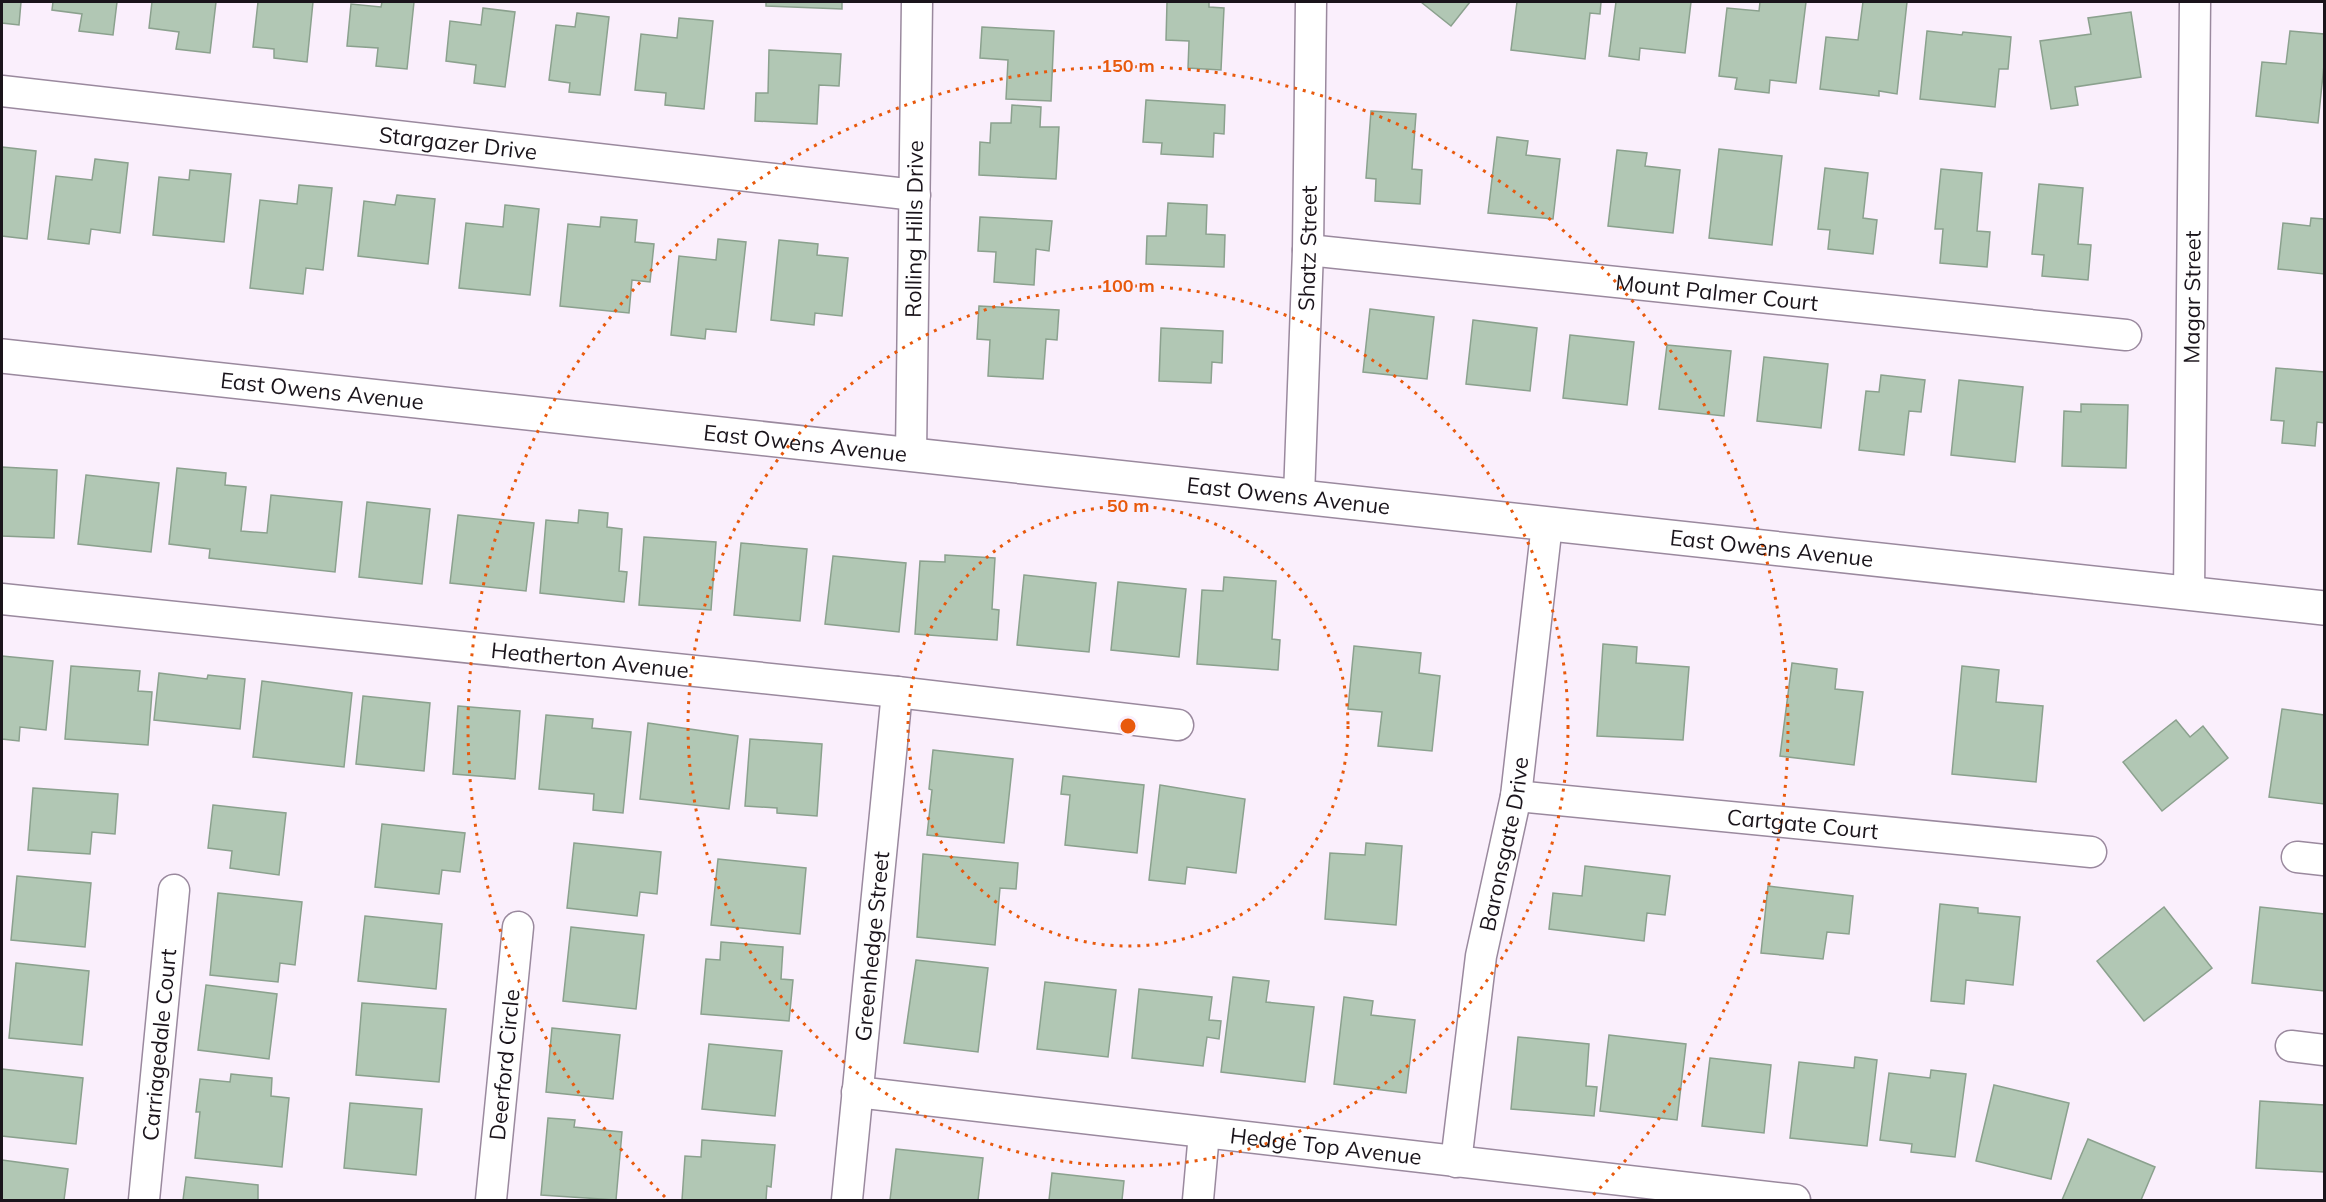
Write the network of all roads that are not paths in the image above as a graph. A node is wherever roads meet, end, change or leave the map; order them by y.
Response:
1 (916, 2) edge
2 (1311, 2) edge
3 (2195, 2) edge
4 (2, 91) edge
5 (915, 195) junction
6 (1308, 250) junction
7 (2126, 334) dead end
8 (2, 356) edge
9 (911, 455) junction
10 (1299, 496) junction
11 (1547, 524) junction
12 (2189, 593) junction
13 (2, 599) edge
14 (2325, 608) edge
15 (897, 692) junction
16 (1178, 725) dead end
17 (1516, 796) junction
18 (2091, 852) dead end
19 (174, 890) dead end
20 (518, 927) dead end
21 (2291, 1046) dead end
22 (2325, 1050) edge
23 (857, 1092) junction
24 (1204, 1133) junction
25 (1456, 1162) junction
26 (144, 1200) edge
27 (491, 1200) edge
28 (847, 1200) edge
29 (1198, 1200) edge
30 (1795, 1200) edge

1 - 5 street, Rolling Hills Drive
2 - 6 street, Shatz Street
3 - 12 street, Magar Street
4 - 5 street, Stargazer Drive
5 - 9 street, Rolling Hills Drive
6 - 7 street, Mount Palmer Court
6 - 10 street, Shatz Street
8 - 9 main road, East Owens Avenue
9 - 10 main road, East Owens Avenue
10 - 11 main road, East Owens Avenue
11 - 12 main road, East Owens Avenue
11 - 17 street, Baronsgate Drive
12 - 14 main road, East Owens Avenue
13 - 15 street, Heatherton Avenue
15 - 16 street, Heatherton Avenue
15 - 23 street, Greenhedge Street
17 - 18 street, Cartgate Court
17 - 25 street, Baronsgate Drive
19 - 26 street, Carriagedale Court
20 - 27 street, Deerford Circle
21 - 22 street
23 - 24 street, Hedge Top Avenue
23 - 28 street, Greenhedge Street
24 - 25 street, Hedge Top Avenue
24 - 29 street
25 - 30 street, Hedge Top Avenue

